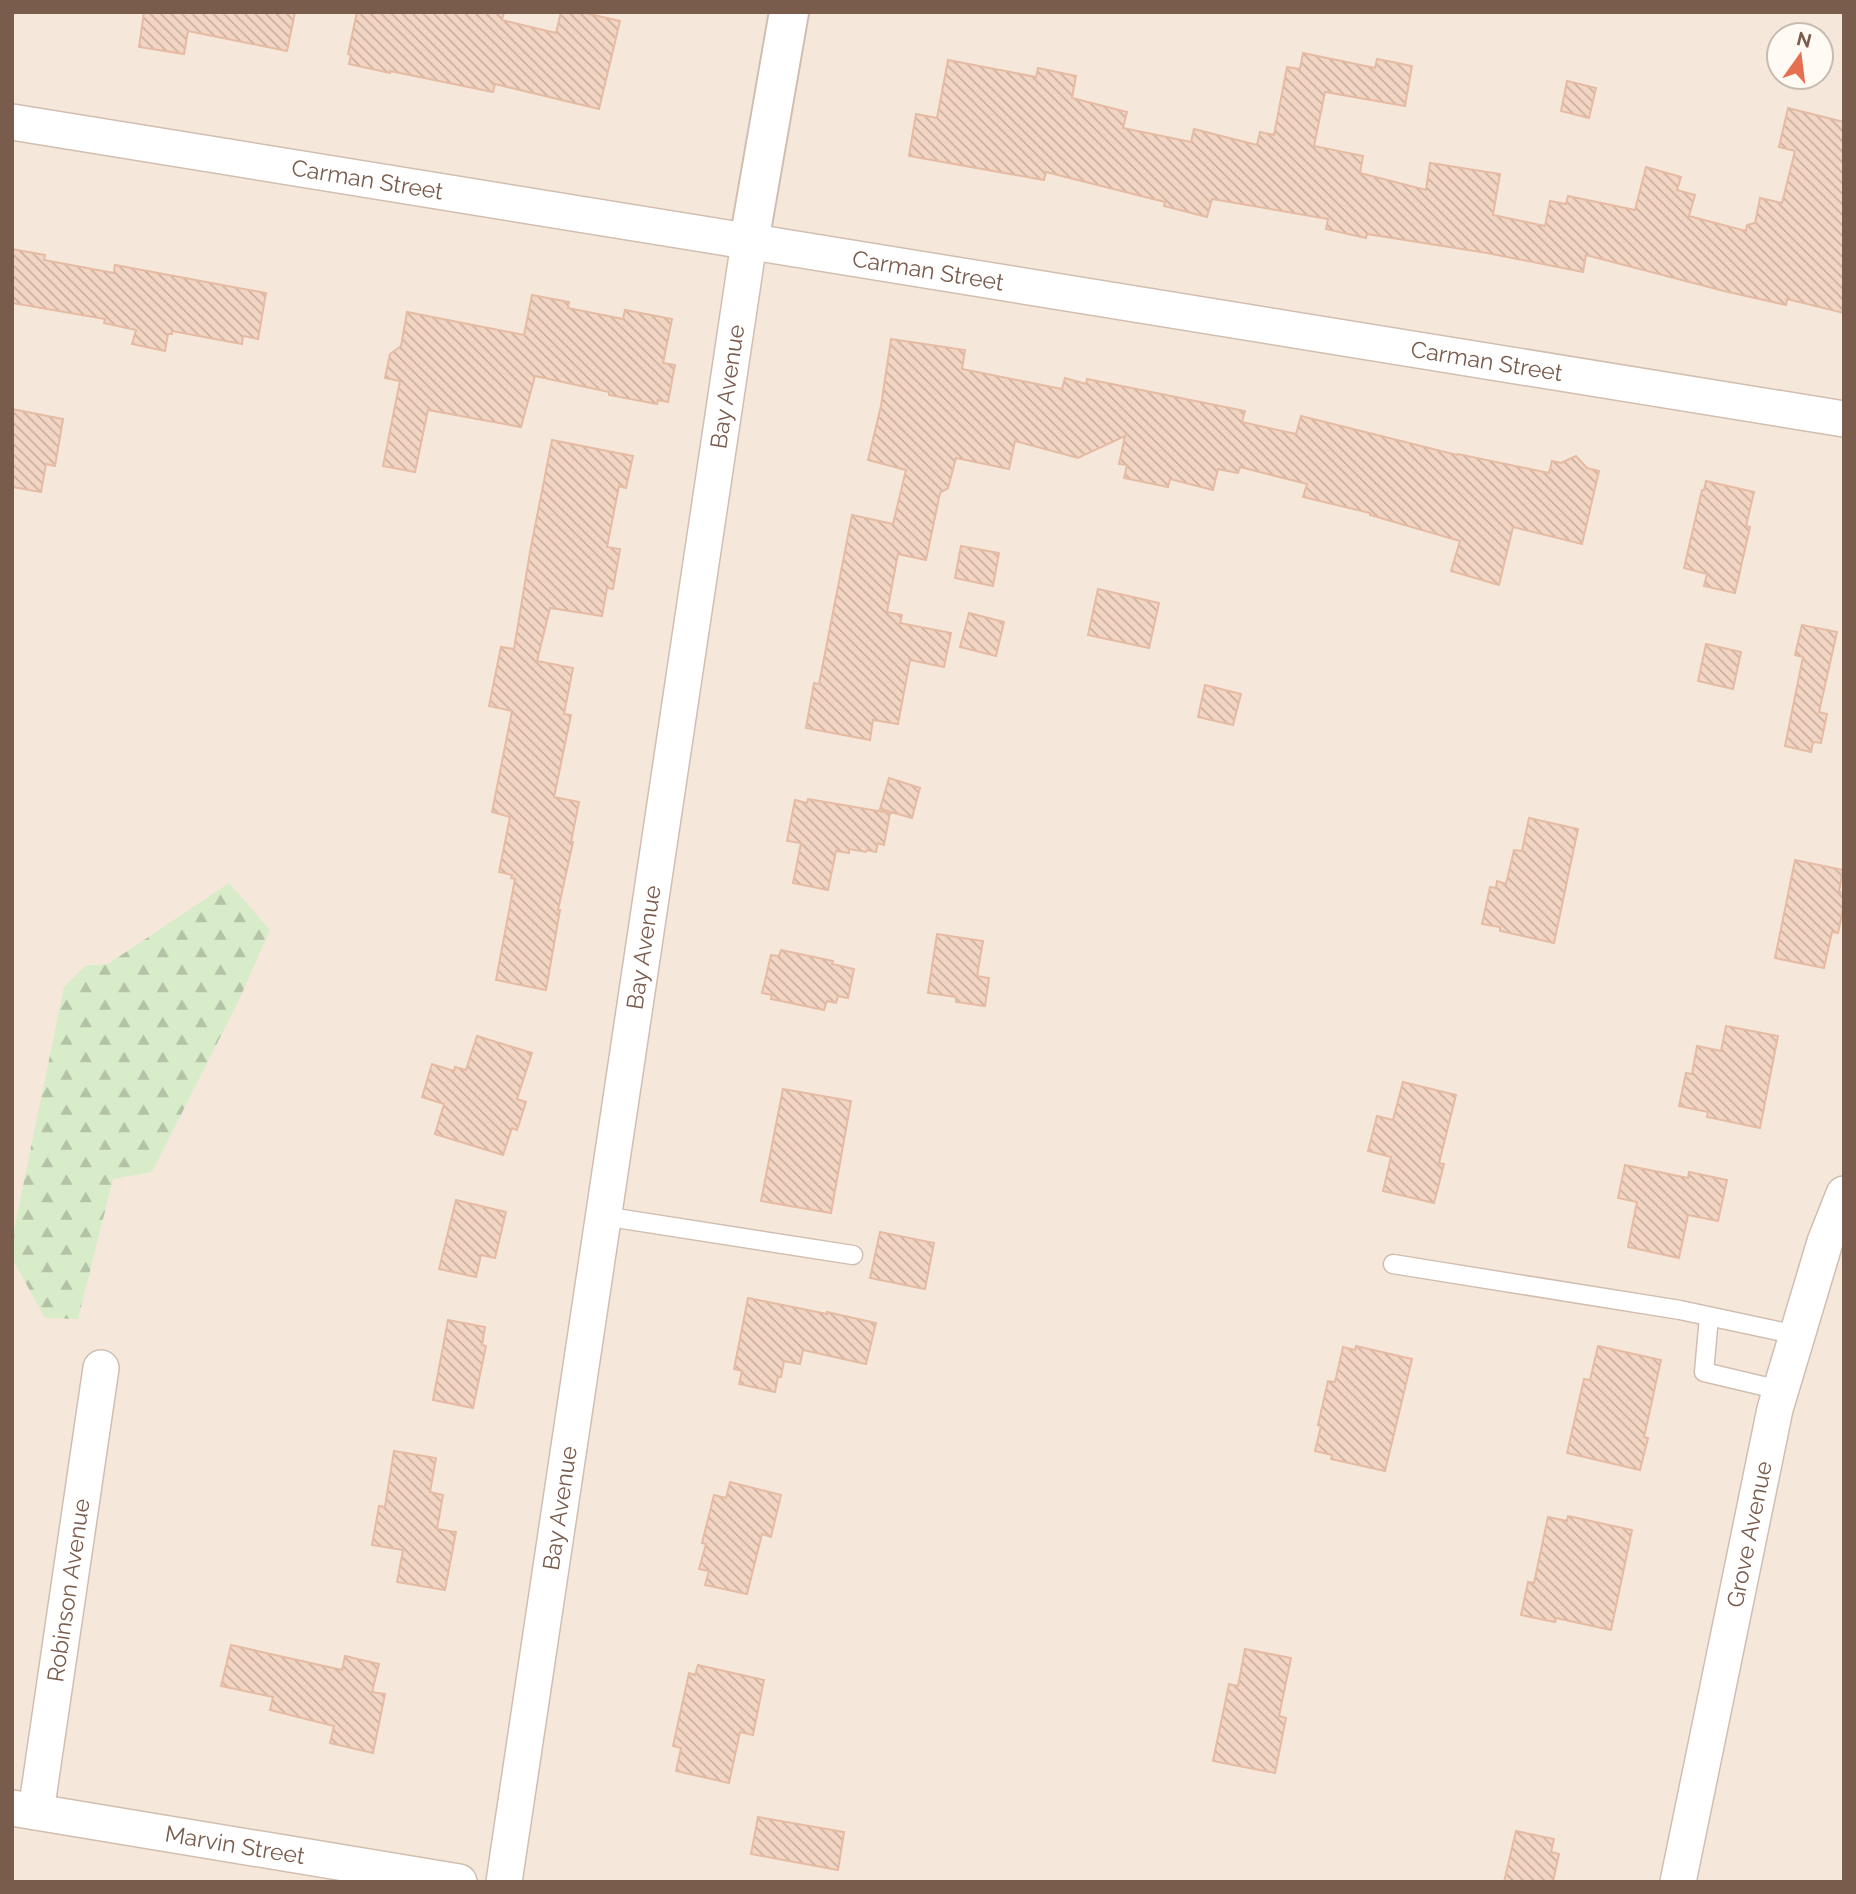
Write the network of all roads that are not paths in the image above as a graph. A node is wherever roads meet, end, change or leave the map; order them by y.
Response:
1 (789, 12) edge
2 (12, 122) edge
3 (748, 242) junction
4 (1844, 419) edge
5 (1844, 1194) edge
6 (603, 1216) junction
7 (853, 1255) dead end
8 (1393, 1264) dead end
9 (1709, 1317) junction
10 (1797, 1335) junction
11 (101, 1368) dead end
12 (1780, 1390) junction
13 (24, 1810) edge
14 (459, 1882) edge
15 (504, 1882) edge
16 (1678, 1882) edge

1 - 3 street, Bay Avenue
2 - 3 street, Carman Street
3 - 4 street, Carman Street
3 - 6 street, Bay Avenue
5 - 10 street, Grove Avenue
6 - 7 lane
6 - 15 street, Bay Avenue
8 - 9 lane
9 - 10 lane
9 - 12 lane
10 - 12 street, Grove Avenue
11 - 13 street, Robinson Avenue
12 - 16 street, Grove Avenue
13 - 14 street, Marvin Street

